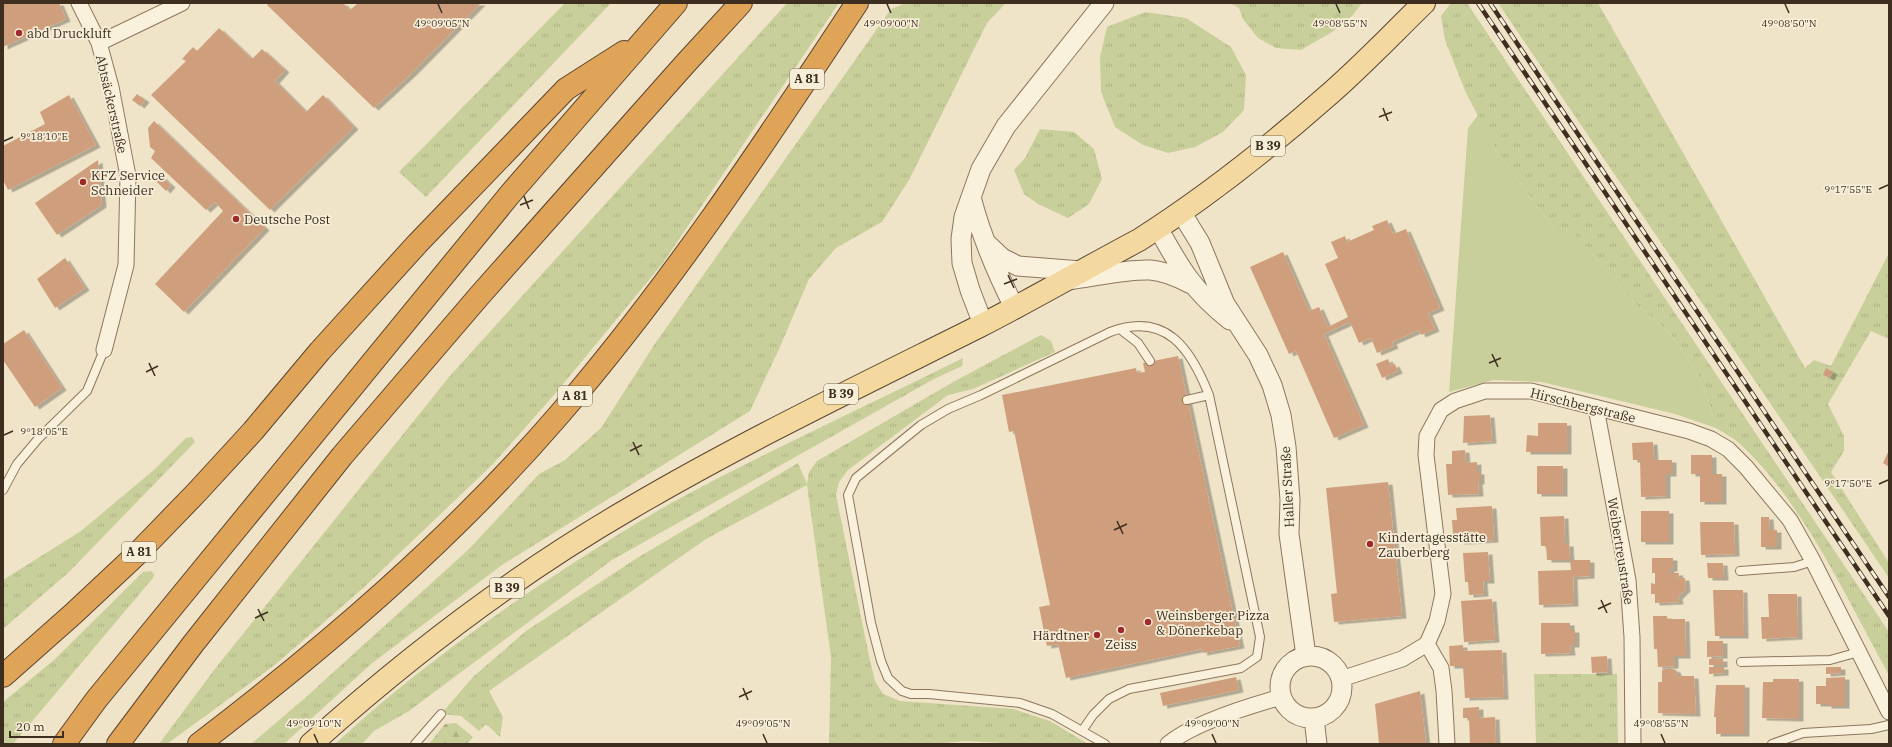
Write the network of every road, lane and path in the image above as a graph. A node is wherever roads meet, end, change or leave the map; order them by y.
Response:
1 (79, 3) edge
2 (182, 3) edge
3 (676, 3) edge
4 (742, 3) edge
5 (857, 3) edge
6 (1104, 3) edge
7 (1424, 3) edge
8 (645, 38) junction
9 (98, 43) junction
10 (971, 197) junction
11 (1181, 212) junction
12 (1158, 228) junction
13 (984, 240) junction
14 (1081, 271) junction
15 (1062, 281) junction
16 (1191, 284) junction
17 (1014, 307) junction
18 (983, 324) junction
19 (1239, 326) junction
20 (1120, 329) junction
21 (104, 350) joint
22 (1150, 361) dead end
23 (1209, 396) junction
24 (1187, 400) dead end
25 (1596, 408) junction
26 (3, 490) edge
27 (1814, 561) junction
28 (1740, 571) dead end
29 (1427, 644) junction
30 (1859, 652) junction
31 (1306, 656) junction
32 (1740, 662) dead end
33 (8, 670) edge
34 (1341, 679) junction
35 (1281, 698) junction
36 (1889, 712) edge
37 (441, 714) dead end
38 (1314, 718) junction
39 (1889, 725) edge
40 (1082, 731) junction
41 (64, 744) edge
42 (118, 744) edge
43 (200, 744) edge
44 (311, 744) edge
45 (415, 744) edge
46 (1105, 744) edge
47 (1168, 744) edge
48 (1317, 744) edge
49 (1447, 744) edge
50 (1633, 744) edge
51 (1772, 744) edge

1 - 9 street, Abtsäckerstraße
2 - 9 street
3 - 8 highway, A 81
4 - 42 highway
5 - 43 highway, A 81
6 - 10 street
7 - 11 main road, B 39
8 - 33 highway, A 81
8 - 41 highway
9 - 21 street, Abtsäckerstraße
10 - 13 street
10 - 18 street
11 - 12 main road, B 39
11 - 19 street, Haller Straße
12 - 14 main road, B 39
12 - 16 street, Haller Straße
13 - 14 street
13 - 17 street
14 - 15 main road, B 39
15 - 16 street, Haller Straße
15 - 17 main road, B 39
16 - 19 street, Haller Straße
17 - 18 main road, B 39
18 - 44 main road, B 39
19 - 31 street, Haller Straße
20 - 22 lane
20 - 23 lane
20 - 40 lane
21 - 26 lane
23 - 24 lane
23 - 40 lane
25 - 27 street, Hirschbergstraße
25 - 29 street, Hirschbergstraße
25 - 50 street, Weibertreustraße
27 - 28 lane
27 - 30 street, Hirschbergstraße
29 - 34 street
29 - 49 street
30 - 32 lane
30 - 36 street, Hirschbergstraße
31 - 34 street
31 - 35 street
34 - 38 street
35 - 38 street
35 - 47 street
37 - 45 lane
38 - 48 street
39 - 51 lane
40 - 46 lane

